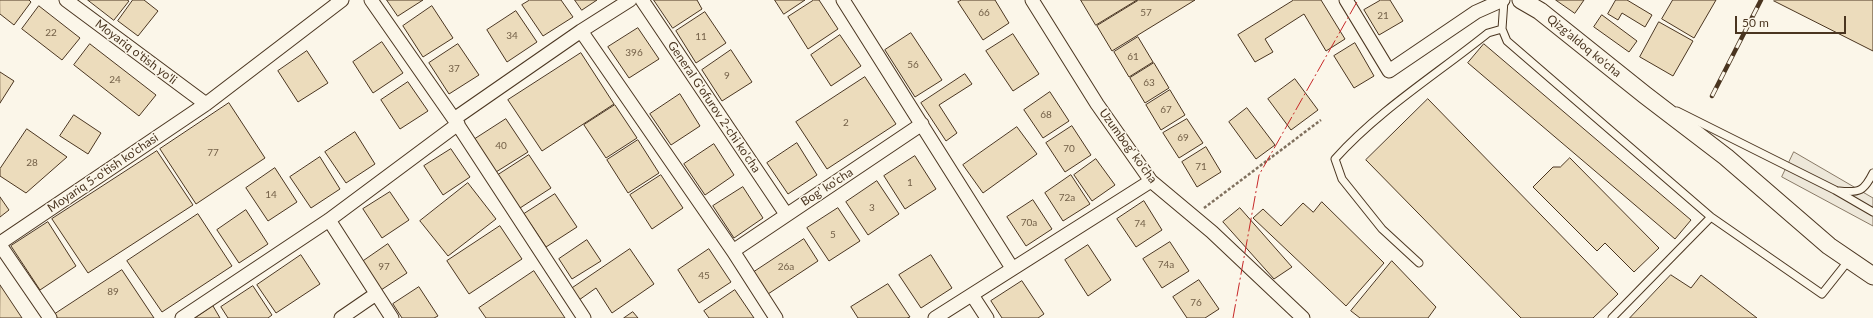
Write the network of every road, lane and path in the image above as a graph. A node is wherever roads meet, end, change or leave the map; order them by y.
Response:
1 (66, 0) edge
2 (342, 0) edge
3 (371, 0) edge
4 (630, 0) edge
5 (642, 0) edge
6 (843, 0) edge
7 (1032, 0) edge
8 (1346, 0) edge
9 (1504, 0) edge
10 (1521, 0) edge
11 (1502, 28) junction
12 (581, 31) junction
13 (1645, 95) junction
14 (206, 104) junction
15 (1321, 120) dead end
16 (456, 122) junction
17 (922, 124) junction
18 (1873, 173) edge
19 (1151, 181) junction
20 (1835, 190) junction
21 (1873, 212) edge
22 (786, 214) junction
23 (1193, 216) junction
24 (1711, 217) junction
25 (329, 220) junction
26 (0, 244) edge
27 (733, 250) junction
28 (1849, 260) junction
29 (1419, 263) dead end
30 (1012, 268) junction
31 (1873, 276) edge
32 (376, 294) junction
33 (972, 295) junction
34 (50, 318) edge
35 (182, 318) edge
36 (341, 318) edge
37 (392, 318) edge
38 (584, 318) edge
39 (776, 318) edge
40 (935, 318) edge
41 (987, 318) edge
42 (1303, 318) edge
43 (1612, 318) edge

1 - 14 street, Moyariq o'tish yo'li
2 - 14 street, Moyariq 5-o'tish ko'chasi
3 - 16 street
4 - 12 street
5 - 22 street, General G'ofurov 2-chi ko'cha
6 - 17 street
7 - 19 street, Uzumbog' ko'cha
8 - 9 street
9 - 11 lane
10 - 13 street, Qizg'aldoq ko'cha
11 - 24 lane
11 - 29 lane
12 - 16 street
12 - 27 street
13 - 20 lane
13 - 28 street, Qizg'aldoq ko'cha
14 - 26 street, Moyariq 5-o'tish ko'chasi
15 - 23 path
16 - 25 street
16 - 38 street
17 - 22 street, Bog' ko'cha
17 - 30 street
18 - 20 lane
19 - 23 street, Uzumbog' ko'cha
19 - 30 street
20 - 21 lane
22 - 27 street, Bog' ko'cha
23 - 42 street, Uzumbog' ko'cha
24 - 28 lane
24 - 43 lane
25 - 32 street
25 - 35 street
26 - 34 street
27 - 39 street
28 - 31 street, Qizg'aldoq ko'cha
30 - 33 street
32 - 36 street
32 - 37 street
33 - 40 street
33 - 41 street

